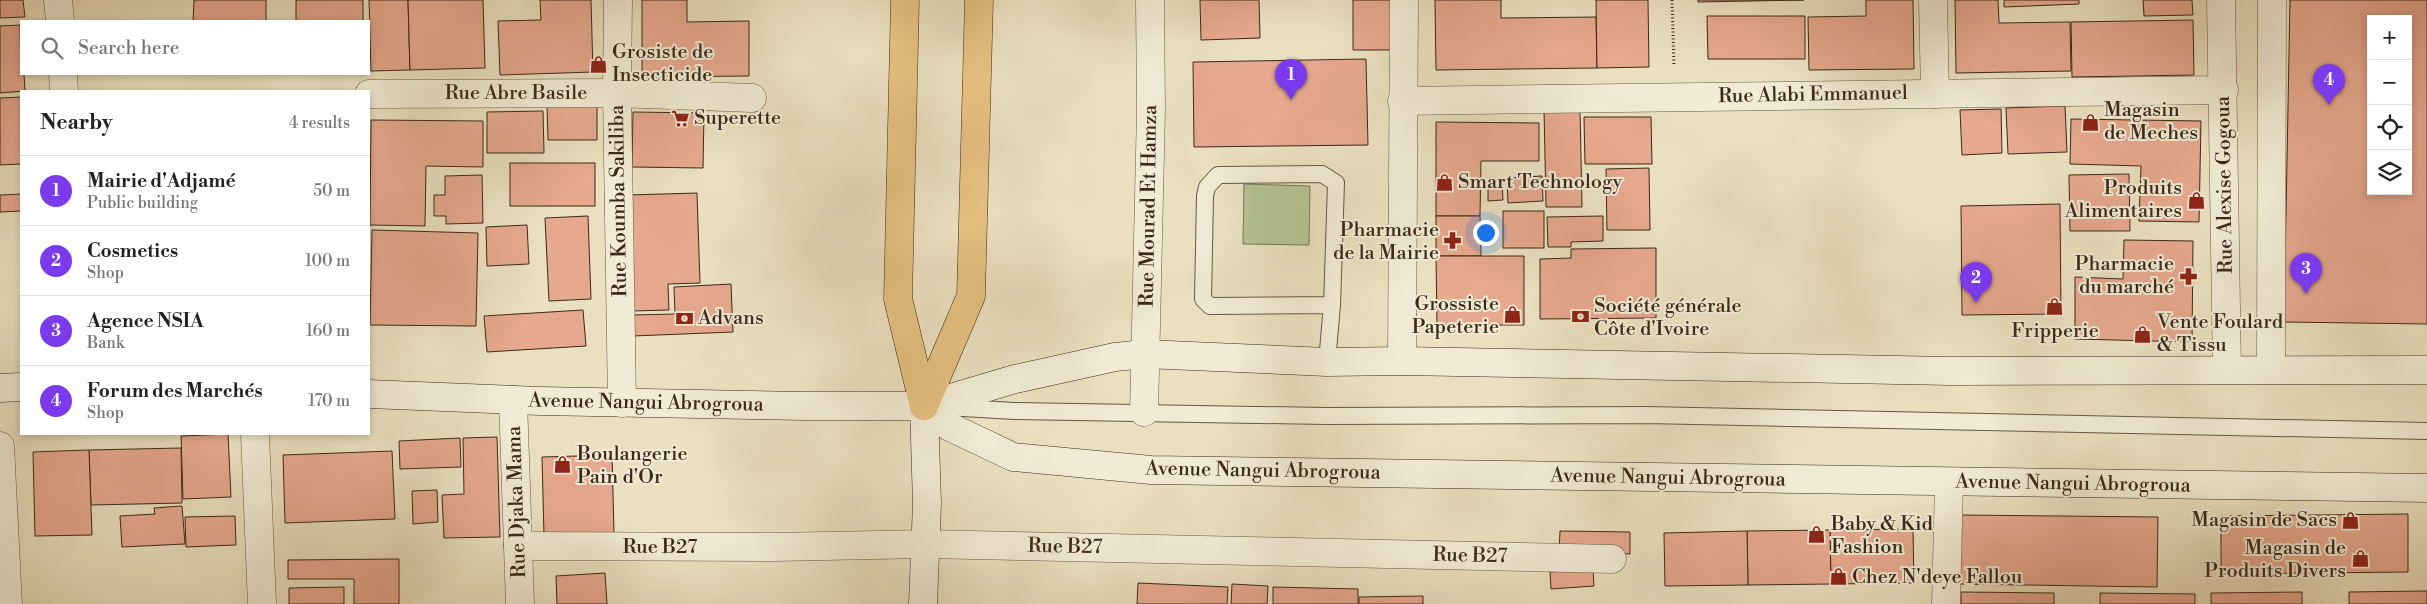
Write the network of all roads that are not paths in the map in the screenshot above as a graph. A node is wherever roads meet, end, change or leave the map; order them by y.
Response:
1 (58, 0) edge
2 (618, 0) edge
3 (905, 0) edge
4 (979, 0) edge
5 (1150, 0) edge
6 (1404, 0) edge
7 (1933, 0) edge
8 (2221, 0) edge
9 (2272, 0) edge
10 (60, 20) edge
11 (63, 75) edge
12 (64, 90) edge
13 (2224, 90) junction
14 (617, 93) junction
15 (370, 94) edge
16 (1935, 94) junction
17 (752, 98) dead end
18 (1402, 100) junction
19 (1332, 304) junction
20 (1145, 354) junction
21 (1402, 361) junction
22 (1326, 362) junction
23 (2271, 369) junction
24 (2227, 370) junction
25 (2427, 370) edge
26 (20, 387) edge
27 (0, 388) edge
28 (370, 394) edge
29 (513, 400) junction
30 (622, 403) junction
31 (924, 406) junction
32 (1144, 412) junction
33 (2427, 432) edge
34 (255, 435) edge
35 (0, 446) edge
36 (1949, 483) junction
37 (2427, 488) edge
38 (926, 544) junction
39 (518, 546) junction
40 (1612, 559) dead end
41 (8, 604) edge
42 (262, 604) edge
43 (520, 604) edge
44 (923, 604) edge
45 (1946, 604) edge

1 - 10 street
2 - 14 street, Rue Koumba Sakiliba
3 - 31 highway
4 - 31 highway
5 - 20 street, Rue Mourad Et Hamza
6 - 18 street
7 - 16 street
8 - 13 street, Rue Alexise Gogoua
9 - 23 street
11 - 12 street
13 - 16 street, Rue Alabi Emmanuel
13 - 24 street, Rue Alexise Gogoua
14 - 15 street, Rue Abre Basile
14 - 17 street, Rue Abre Basile
14 - 30 street, Rue Koumba Sakiliba
16 - 18 street, Rue Alabi Emmanuel
18 - 21 street
19 - 19 lane
19 - 22 lane
20 - 22 street, Avenue Nangui Abrogroua
20 - 31 street, Avenue Nangui Abrogroua
20 - 32 street, Rue Mourad Et Hamza
21 - 22 street, Avenue Nangui Abrogroua
21 - 24 street, Avenue Nangui Abrogroua
23 - 24 street, Avenue Nangui Abrogroua
23 - 25 street, Avenue Nangui Abrogroua
26 - 27 street
28 - 29 street, Avenue Nangui Abrogroua
29 - 30 street, Avenue Nangui Abrogroua
29 - 39 street, Rue Djaka Mama
30 - 31 street, Avenue Nangui Abrogroua
31 - 32 lane, Avenue Nangui Abrogroua
31 - 36 street, Avenue Nangui Abrogroua
31 - 38 street
32 - 33 lane, Avenue Nangui Abrogroua
34 - 42 street
35 - 41 street
36 - 37 street, Avenue Nangui Abrogroua
36 - 45 street
38 - 39 street, Rue B27
38 - 40 street, Rue B27
38 - 44 street
39 - 43 street, Rue Djaka Mama

